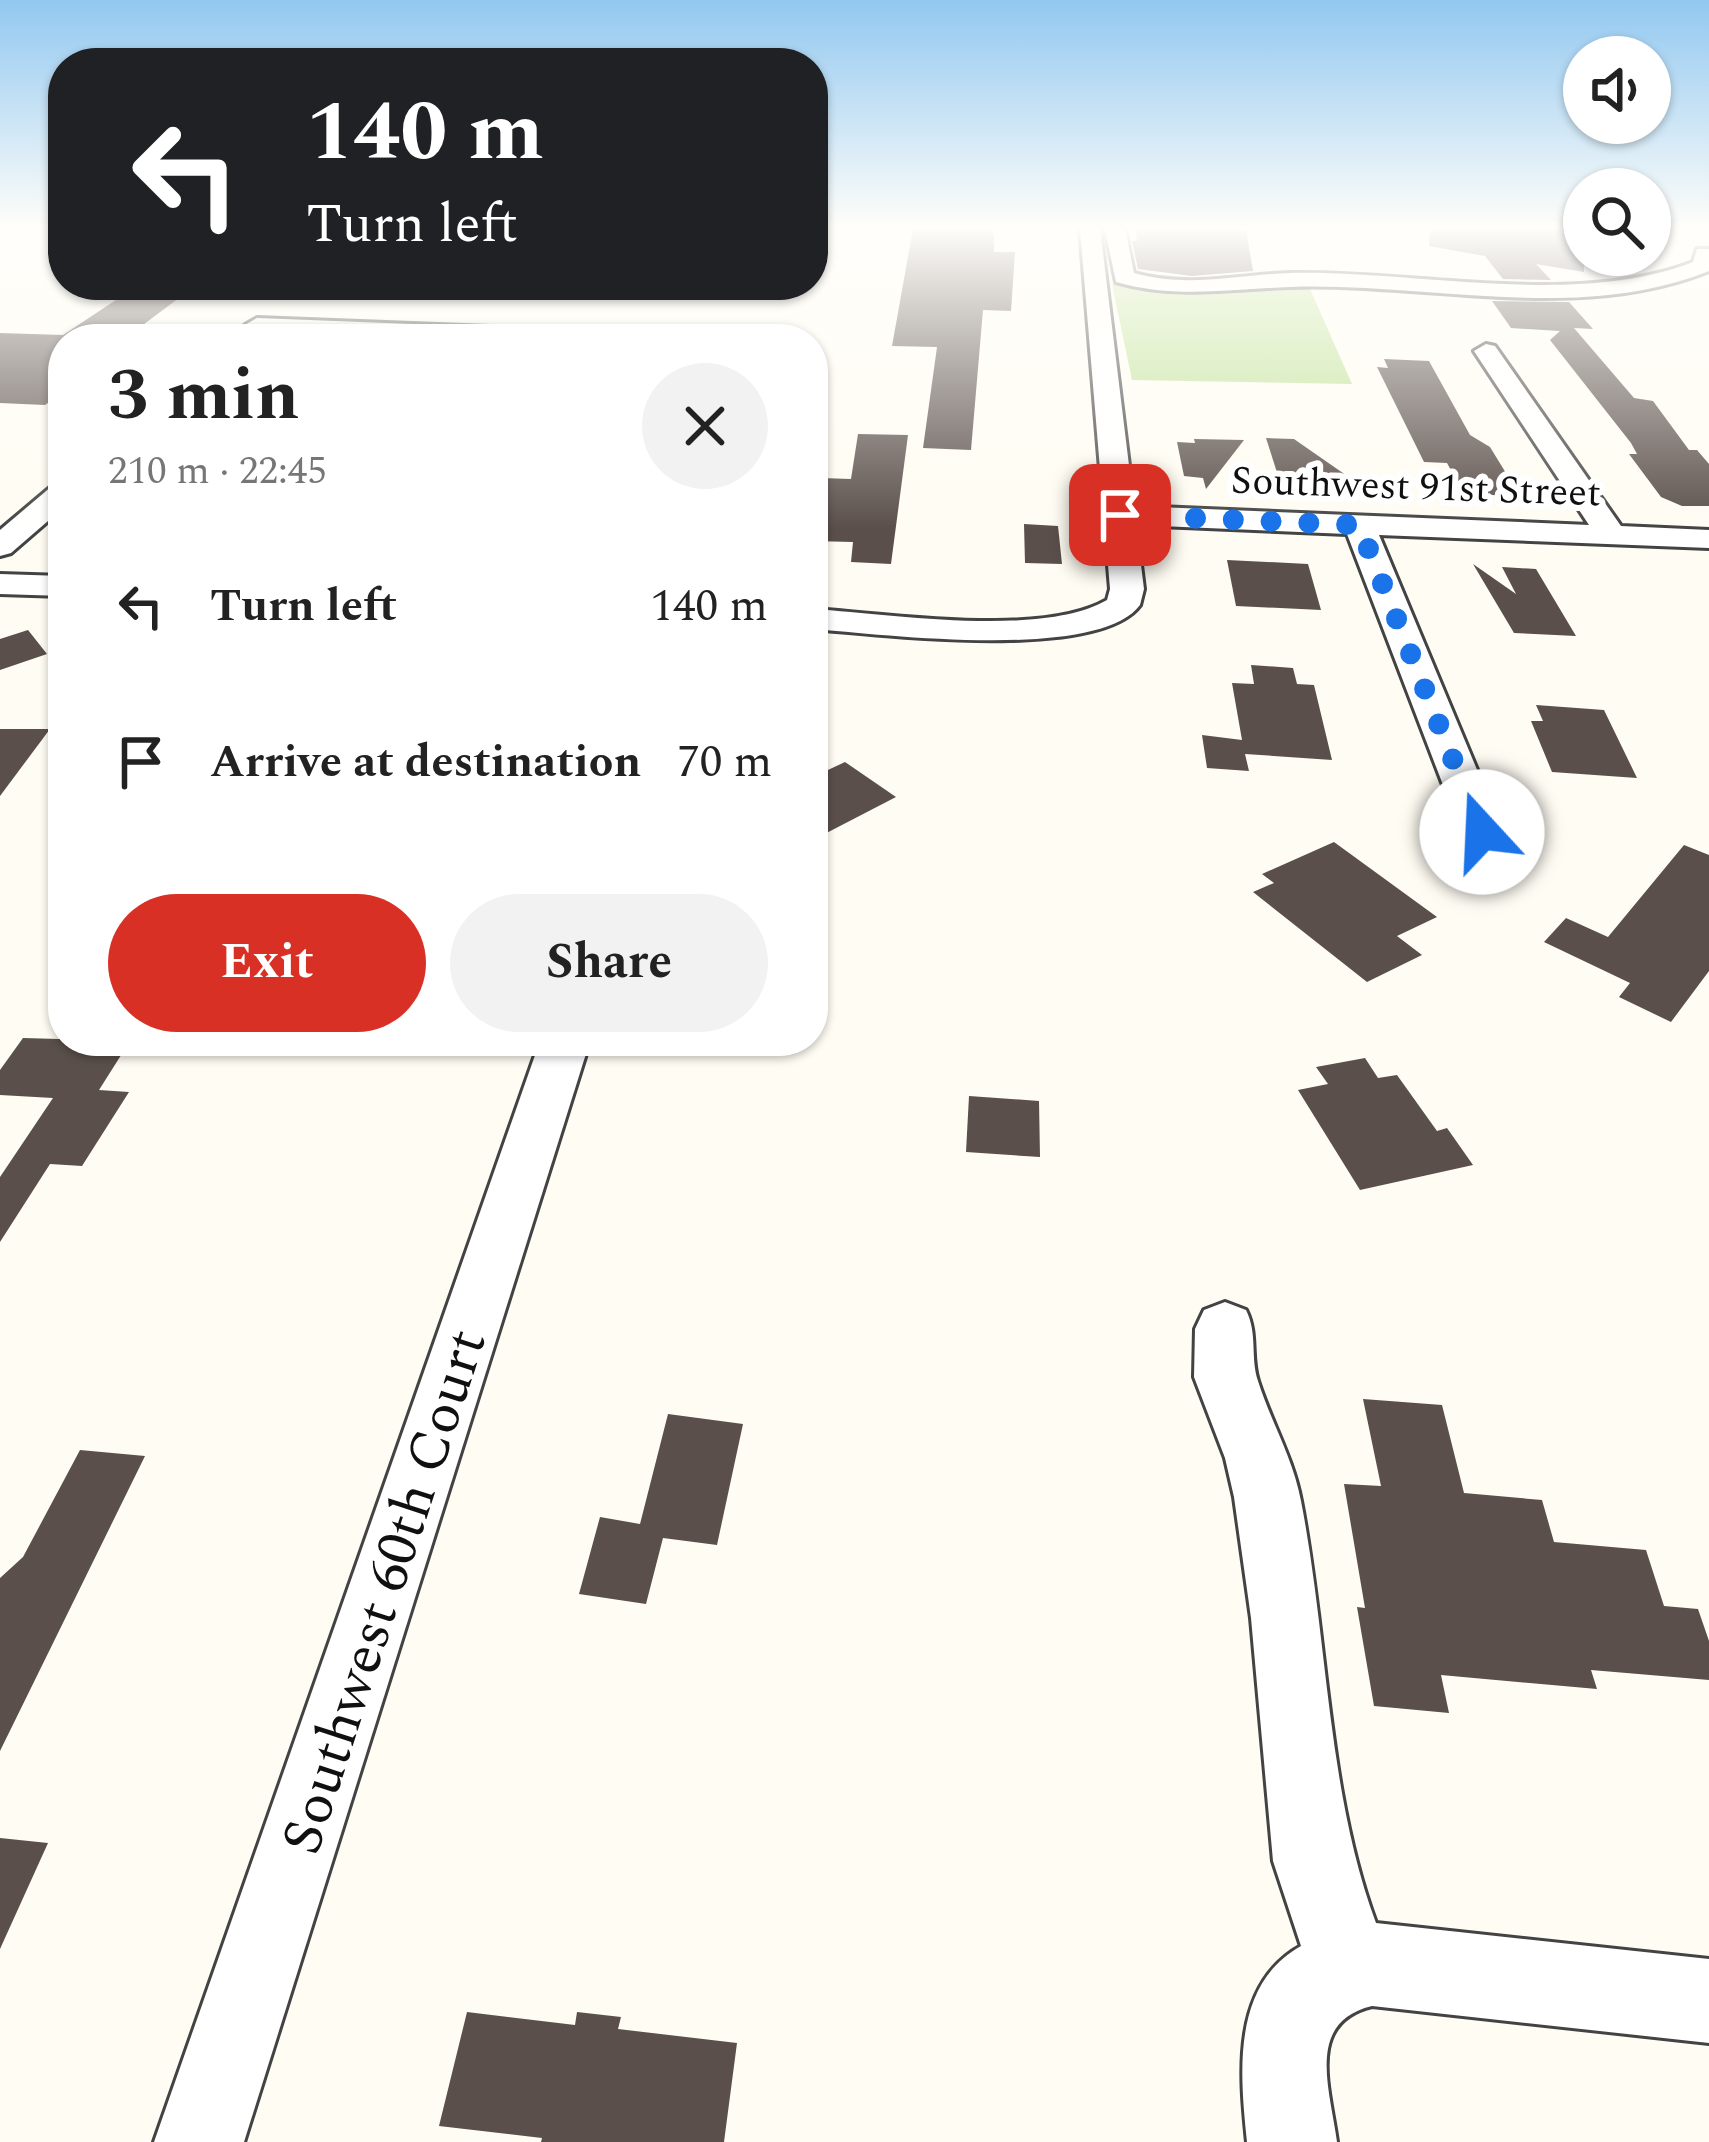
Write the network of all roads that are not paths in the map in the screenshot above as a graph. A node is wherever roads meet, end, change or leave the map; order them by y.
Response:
1 (1100, 329) edge
2 (1486, 351) dead end
3 (48, 505) edge
4 (1120, 515) junction
5 (1359, 525) junction
6 (1612, 535) junction
7 (1709, 539) edge
8 (0, 546) edge
9 (0, 584) edge
10 (48, 586) edge
11 (828, 620) edge
12 (1482, 832) dead end
13 (560, 1056) edge
14 (1226, 1329) dead end
15 (1329, 1977) junction
16 (1709, 2001) edge
17 (199, 2142) edge
18 (1292, 2142) edge

1 - 4 street
2 - 6 street
3 - 8 street
4 - 5 street, Southwest 91st Street
4 - 11 street
5 - 6 street, Southwest 91st Street
5 - 12 street
6 - 7 street, Southwest 91st Street
9 - 10 street
13 - 17 street, Southwest 60th Court
14 - 15 street
15 - 16 street
15 - 18 street

